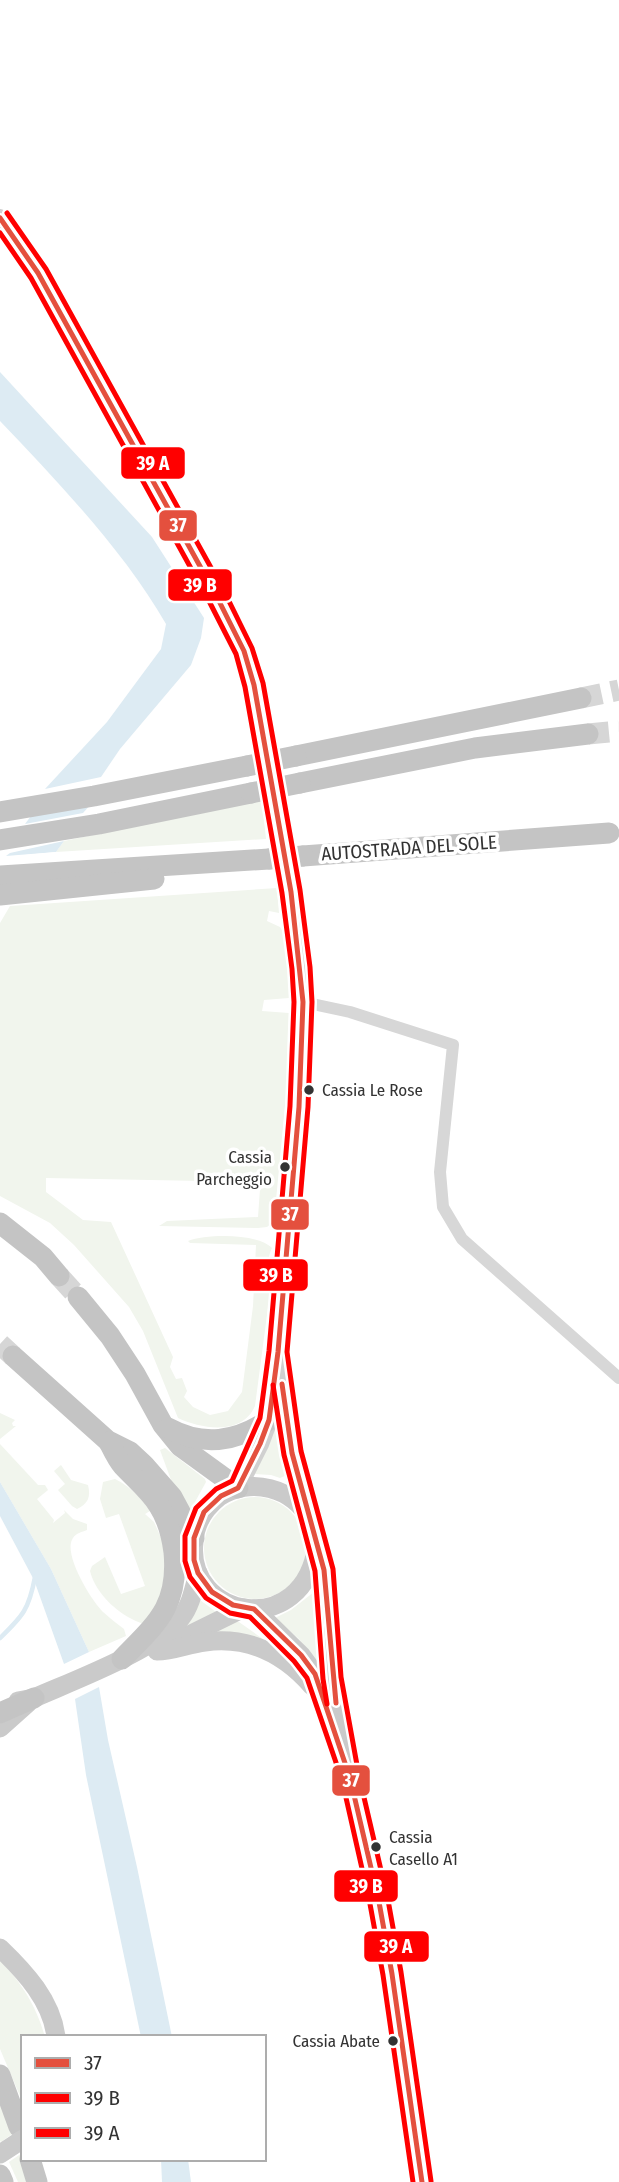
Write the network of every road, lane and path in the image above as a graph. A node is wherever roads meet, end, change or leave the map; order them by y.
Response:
1 (0, 218) edge
2 (582, 698) tunnel mouth
3 (588, 734) tunnel mouth
4 (9, 805) edge
5 (609, 834) dead end
6 (0, 840) edge
7 (244, 860) junction
8 (0, 876) edge
9 (0, 895) edge
10 (303, 1002) junction
11 (0, 1223) edge
12 (59, 1276) tunnel mouth
13 (78, 1297) tunnel mouth
14 (278, 1352) junction
15 (13, 1356) tunnel mouth
16 (619, 1378) edge
17 (269, 1420) junction
18 (163, 1425) junction
19 (108, 1441) junction
20 (238, 1488) junction
21 (310, 1520) junction
22 (194, 1538) junction
23 (317, 1545) junction
24 (198, 1573) junction
25 (249, 1609) junction
26 (157, 1651) junction
27 (122, 1659) junction
28 (321, 1696) junction
29 (34, 1698) junction
30 (0, 1704) edge
31 (0, 1713) edge
32 (0, 1728) edge
33 (350, 1778) junction
34 (0, 1948) edge
35 (55, 2035) edge
36 (0, 2075) edge
37 (21, 2133) edge
38 (0, 2154) edge
39 (31, 2161) edge
40 (0, 2175) edge
41 (3, 2182) edge
42 (37, 2182) edge
43 (422, 2182) edge

1 - 10 main road
2 - 4 highway, bridge
3 - 6 highway, bridge
5 - 7 highway, AUTOSTRADA DEL SOLE, bridge
7 - 8 highway, AUTOSTRADA DEL SOLE
7 - 9 highway
10 - 14 main road
10 - 16 street
11 - 12 highway
13 - 18 highway
14 - 17 main road
14 - 21 main road
15 - 19 highway
17 - 18 highway
17 - 20 main road
18 - 20 highway
19 - 22 highway
19 - 27 highway
20 - 21 main road
20 - 22 main road
21 - 23 main road
22 - 24 main road
23 - 25 main road
23 - 33 main road
24 - 25 main road
24 - 27 main road
25 - 26 main road
25 - 28 main road
26 - 27 main road
26 - 28 main road
27 - 29 main road
28 - 33 main road
29 - 30 main road
29 - 31 highway
29 - 32 main road
33 - 43 main road
34 - 35 main road
36 - 37 highway
37 - 38 main road, bridge
39 - 42 highway
40 - 41 highway

